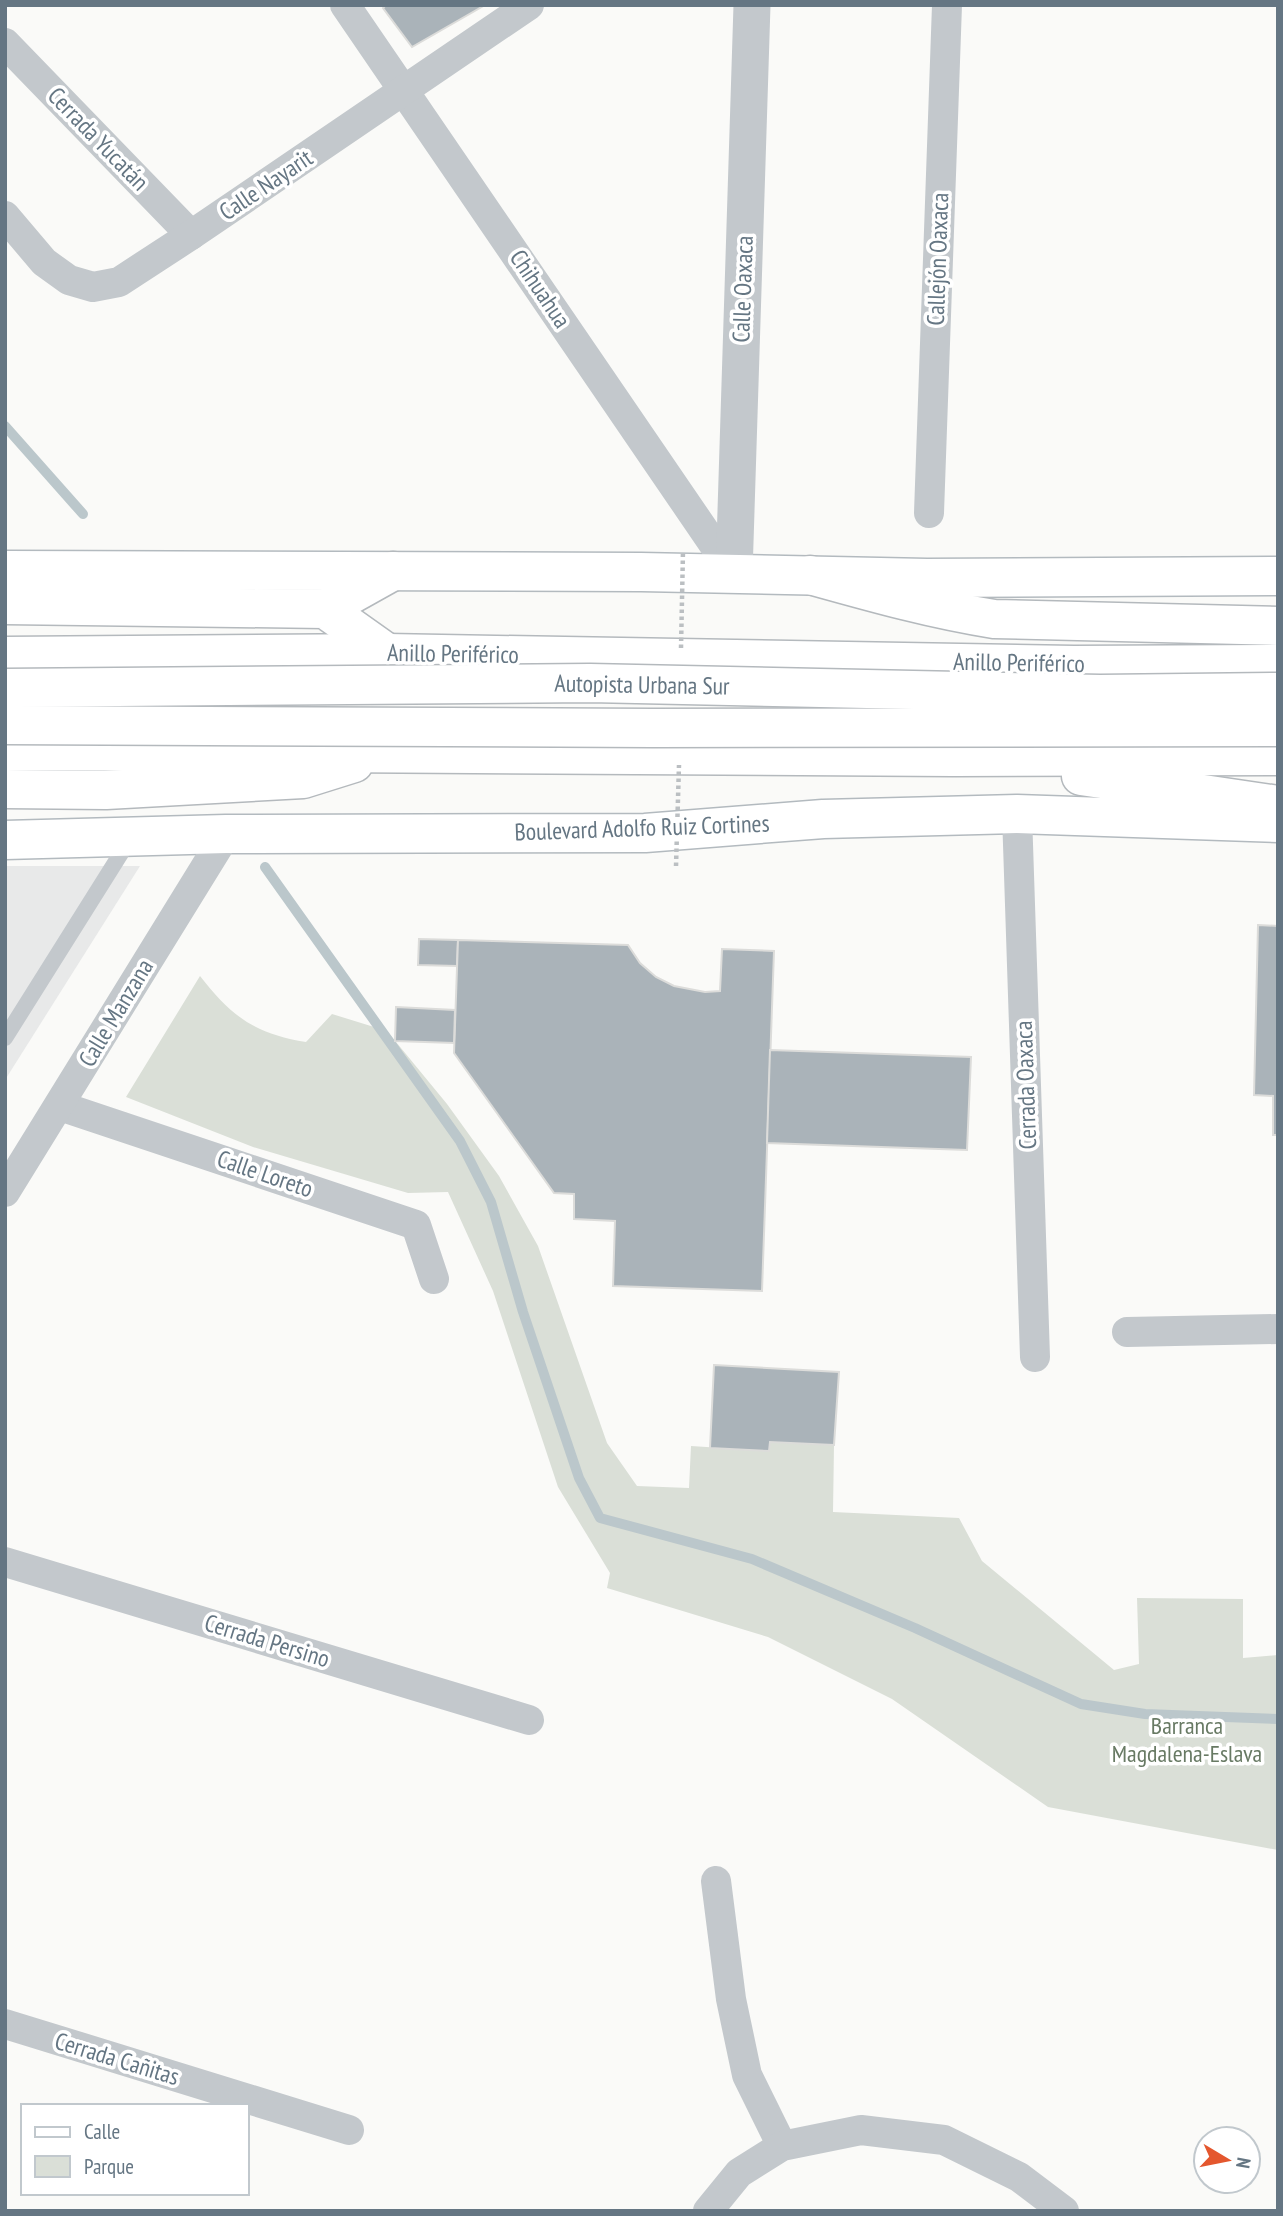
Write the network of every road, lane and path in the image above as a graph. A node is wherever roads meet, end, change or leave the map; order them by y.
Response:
1 (345, 5) edge
2 (529, 5) edge
3 (752, 5) edge
4 (947, 5) edge
5 (5, 43) edge
6 (404, 90) junction
7 (5, 216) edge
8 (191, 236) junction
9 (929, 513) dead end
10 (5, 570) edge
11 (393, 571) junction
12 (734, 574) junction
13 (810, 575) junction
14 (1278, 576) edge
15 (5, 605) edge
16 (325, 608) junction
17 (1278, 626) edge
18 (5, 637) edge
19 (214, 653) junction
20 (387, 653) junction
21 (5, 656) edge
22 (1278, 664) edge
23 (5, 688) edge
24 (1278, 692) edge
25 (5, 724) edge
26 (1278, 727) edge
27 (5, 751) edge
28 (390, 752) junction
29 (1278, 756) edge
30 (954, 757) junction
31 (5, 789) edge
32 (1278, 805) edge
33 (1017, 814) junction
34 (1278, 822) edge
35 (226, 834) junction
36 (132, 836) junction
37 (5, 840) edge
38 (5, 1038) edge
39 (60, 1105) junction
40 (5, 1192) edge
41 (434, 1279) dead end
42 (1278, 1329) edge
43 (1127, 1332) dead end
44 (1035, 1357) dead end
45 (5, 1562) edge
46 (529, 1720) dead end
47 (716, 1881) dead end
48 (5, 2024) edge
49 (349, 2130) dead end
50 (782, 2146) junction
51 (708, 2211) edge
52 (1064, 2211) edge

1 - 6 street, Chihuahua
2 - 6 street, Calle Nayarit
3 - 12 street, Calle Oaxaca
4 - 9 street, Callejón Oaxaca
5 - 8 street, Cerrada Yucatán
6 - 8 street, Calle Nayarit
6 - 12 street, Chihuahua
7 - 8 street, Calle Nayarit
10 - 11 main road
11 - 12 main road
11 - 16 main road
12 - 13 main road
13 - 14 main road
13 - 17 main road
15 - 16 main road
16 - 20 main road
18 - 19 main road
19 - 20 main road, Anillo Periférico
19 - 21 main road, Anillo Periférico
20 - 22 main road, Anillo Periférico
23 - 24 main road, Autopista Urbana Sur, bridge
25 - 26 main road, Autopista Urbana Sur, bridge
27 - 28 main road
28 - 30 main road
28 - 31 main road
29 - 30 main road
30 - 32 main road
33 - 34 main road, Boulevard Adolfo Ruiz Cortines
33 - 35 main road, Boulevard Adolfo Ruiz Cortines
33 - 44 street, Cerrada Oaxaca
35 - 36 main road, Boulevard Adolfo Ruiz Cortines
35 - 39 street, Calle Manzana
36 - 37 main road, Boulevard Adolfo Ruiz Cortines
36 - 38 lane
39 - 40 street, Calle Manzana
39 - 41 street, Calle Loreto
42 - 43 street
45 - 46 street, Cerrada Persino
47 - 50 street
48 - 49 street, Cerrada Cañitas
50 - 51 street
50 - 52 street

